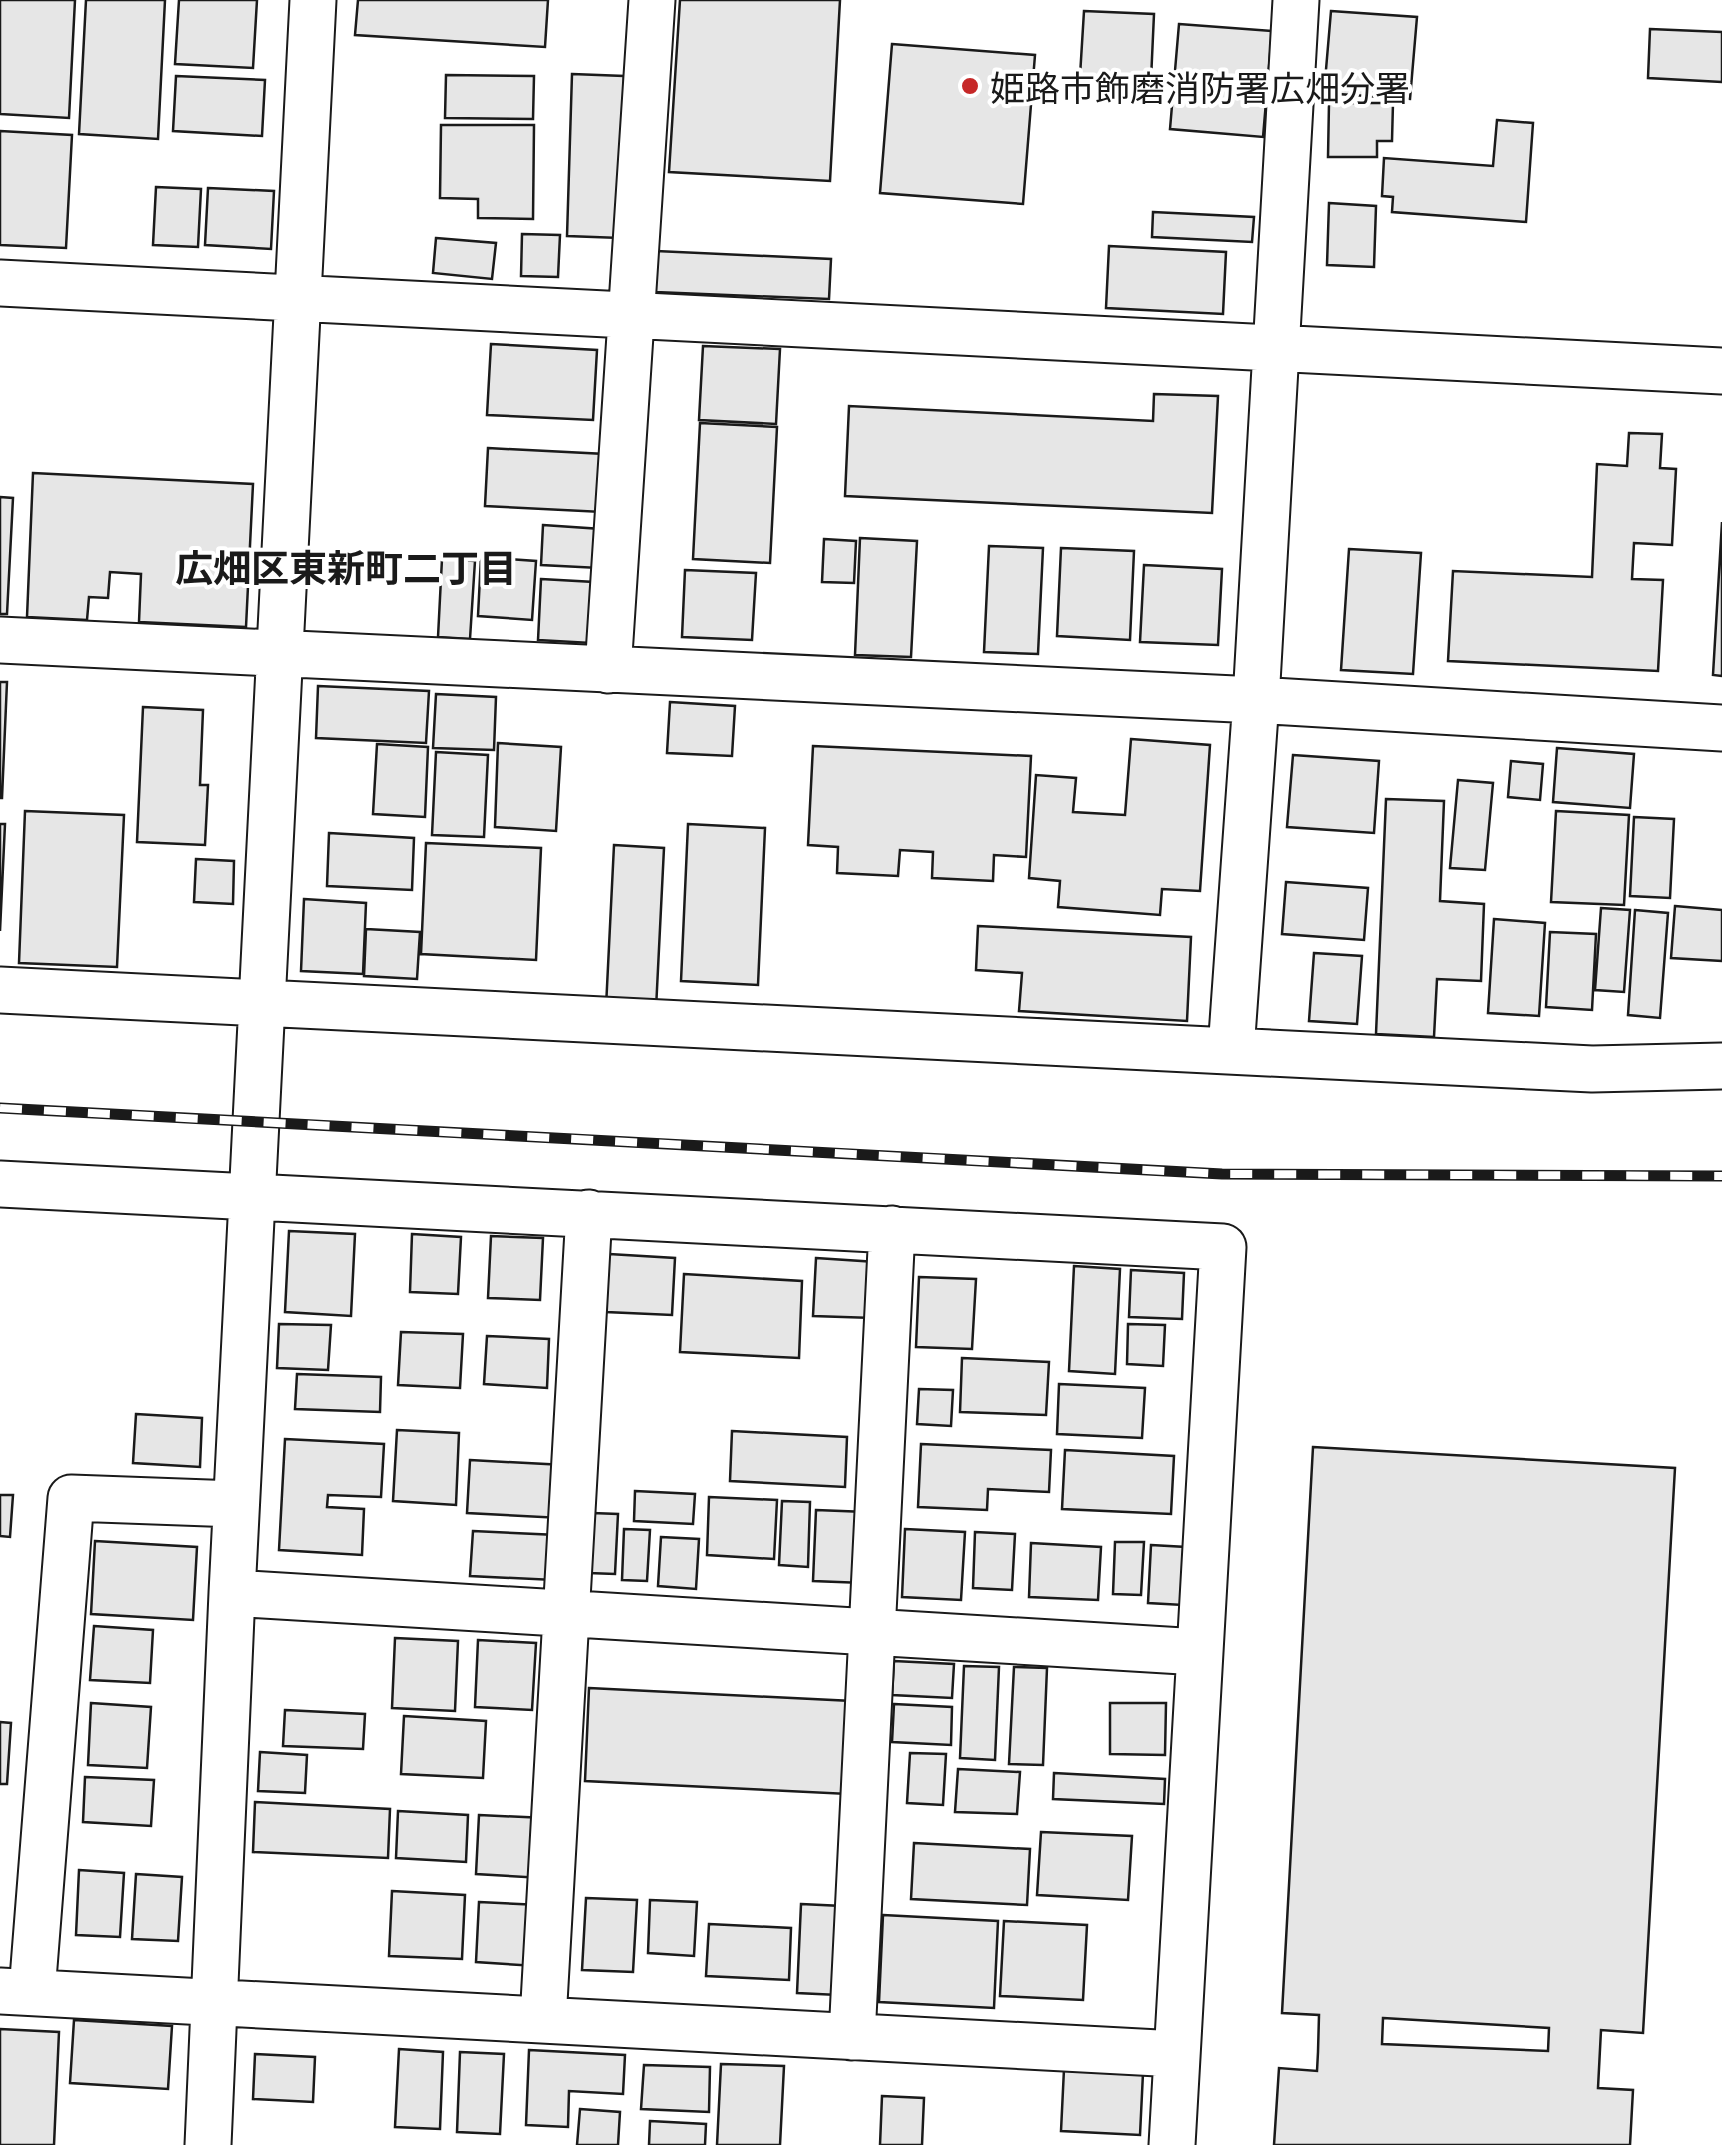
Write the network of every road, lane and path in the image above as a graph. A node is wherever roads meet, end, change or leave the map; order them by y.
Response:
1 (313, 0) edge
2 (652, 0) edge
3 (1296, 0) edge
4 (0, 283) edge
5 (298, 298) junction
6 (631, 316) junction
7 (1276, 348) junction
8 (1722, 371) edge
9 (0, 640) edge
10 (281, 652) junction
11 (608, 670) junction
12 (1256, 700) junction
13 (1722, 728) edge
14 (0, 990) edge
15 (263, 1004) junction
16 (1231, 1050) junction
17 (1722, 1066) edge
18 (0, 1184) edge
19 (253, 1195) junction
20 (589, 1213) junction
21 (892, 1229) junction
22 (236, 1504) junction
23 (232, 1593) junction
24 (567, 1613) junction
25 (872, 1632) junction
26 (1199, 1652) junction
27 (16, 1992) edge
28 (216, 2003) junction
29 (544, 2020) junction
30 (852, 2037) junction
31 (1177, 2054) junction
32 (208, 2145) edge
33 (1172, 2145) edge

1 - 5 street
2 - 6 street
3 - 7 street
4 - 5 street
5 - 6 street
5 - 10 street
6 - 7 street
6 - 11 street
7 - 8 street
7 - 12 street
9 - 10 street
10 - 11 street
10 - 15 street
11 - 12 street
12 - 13 street
12 - 16 street
14 - 15 street
15 - 16 street
15 - 19 street
16 - 17 street
18 - 19 street
19 - 20 street
19 - 22 street
20 - 21 street
20 - 24 street
21 - 25 street
21 - 26 street
22 - 23 street
22 - 27 street
23 - 24 street
23 - 28 street
24 - 25 street
24 - 29 street
25 - 26 street
25 - 30 street
26 - 31 street
27 - 28 street
28 - 29 street
28 - 32 street
29 - 30 street
30 - 31 street
31 - 33 street

